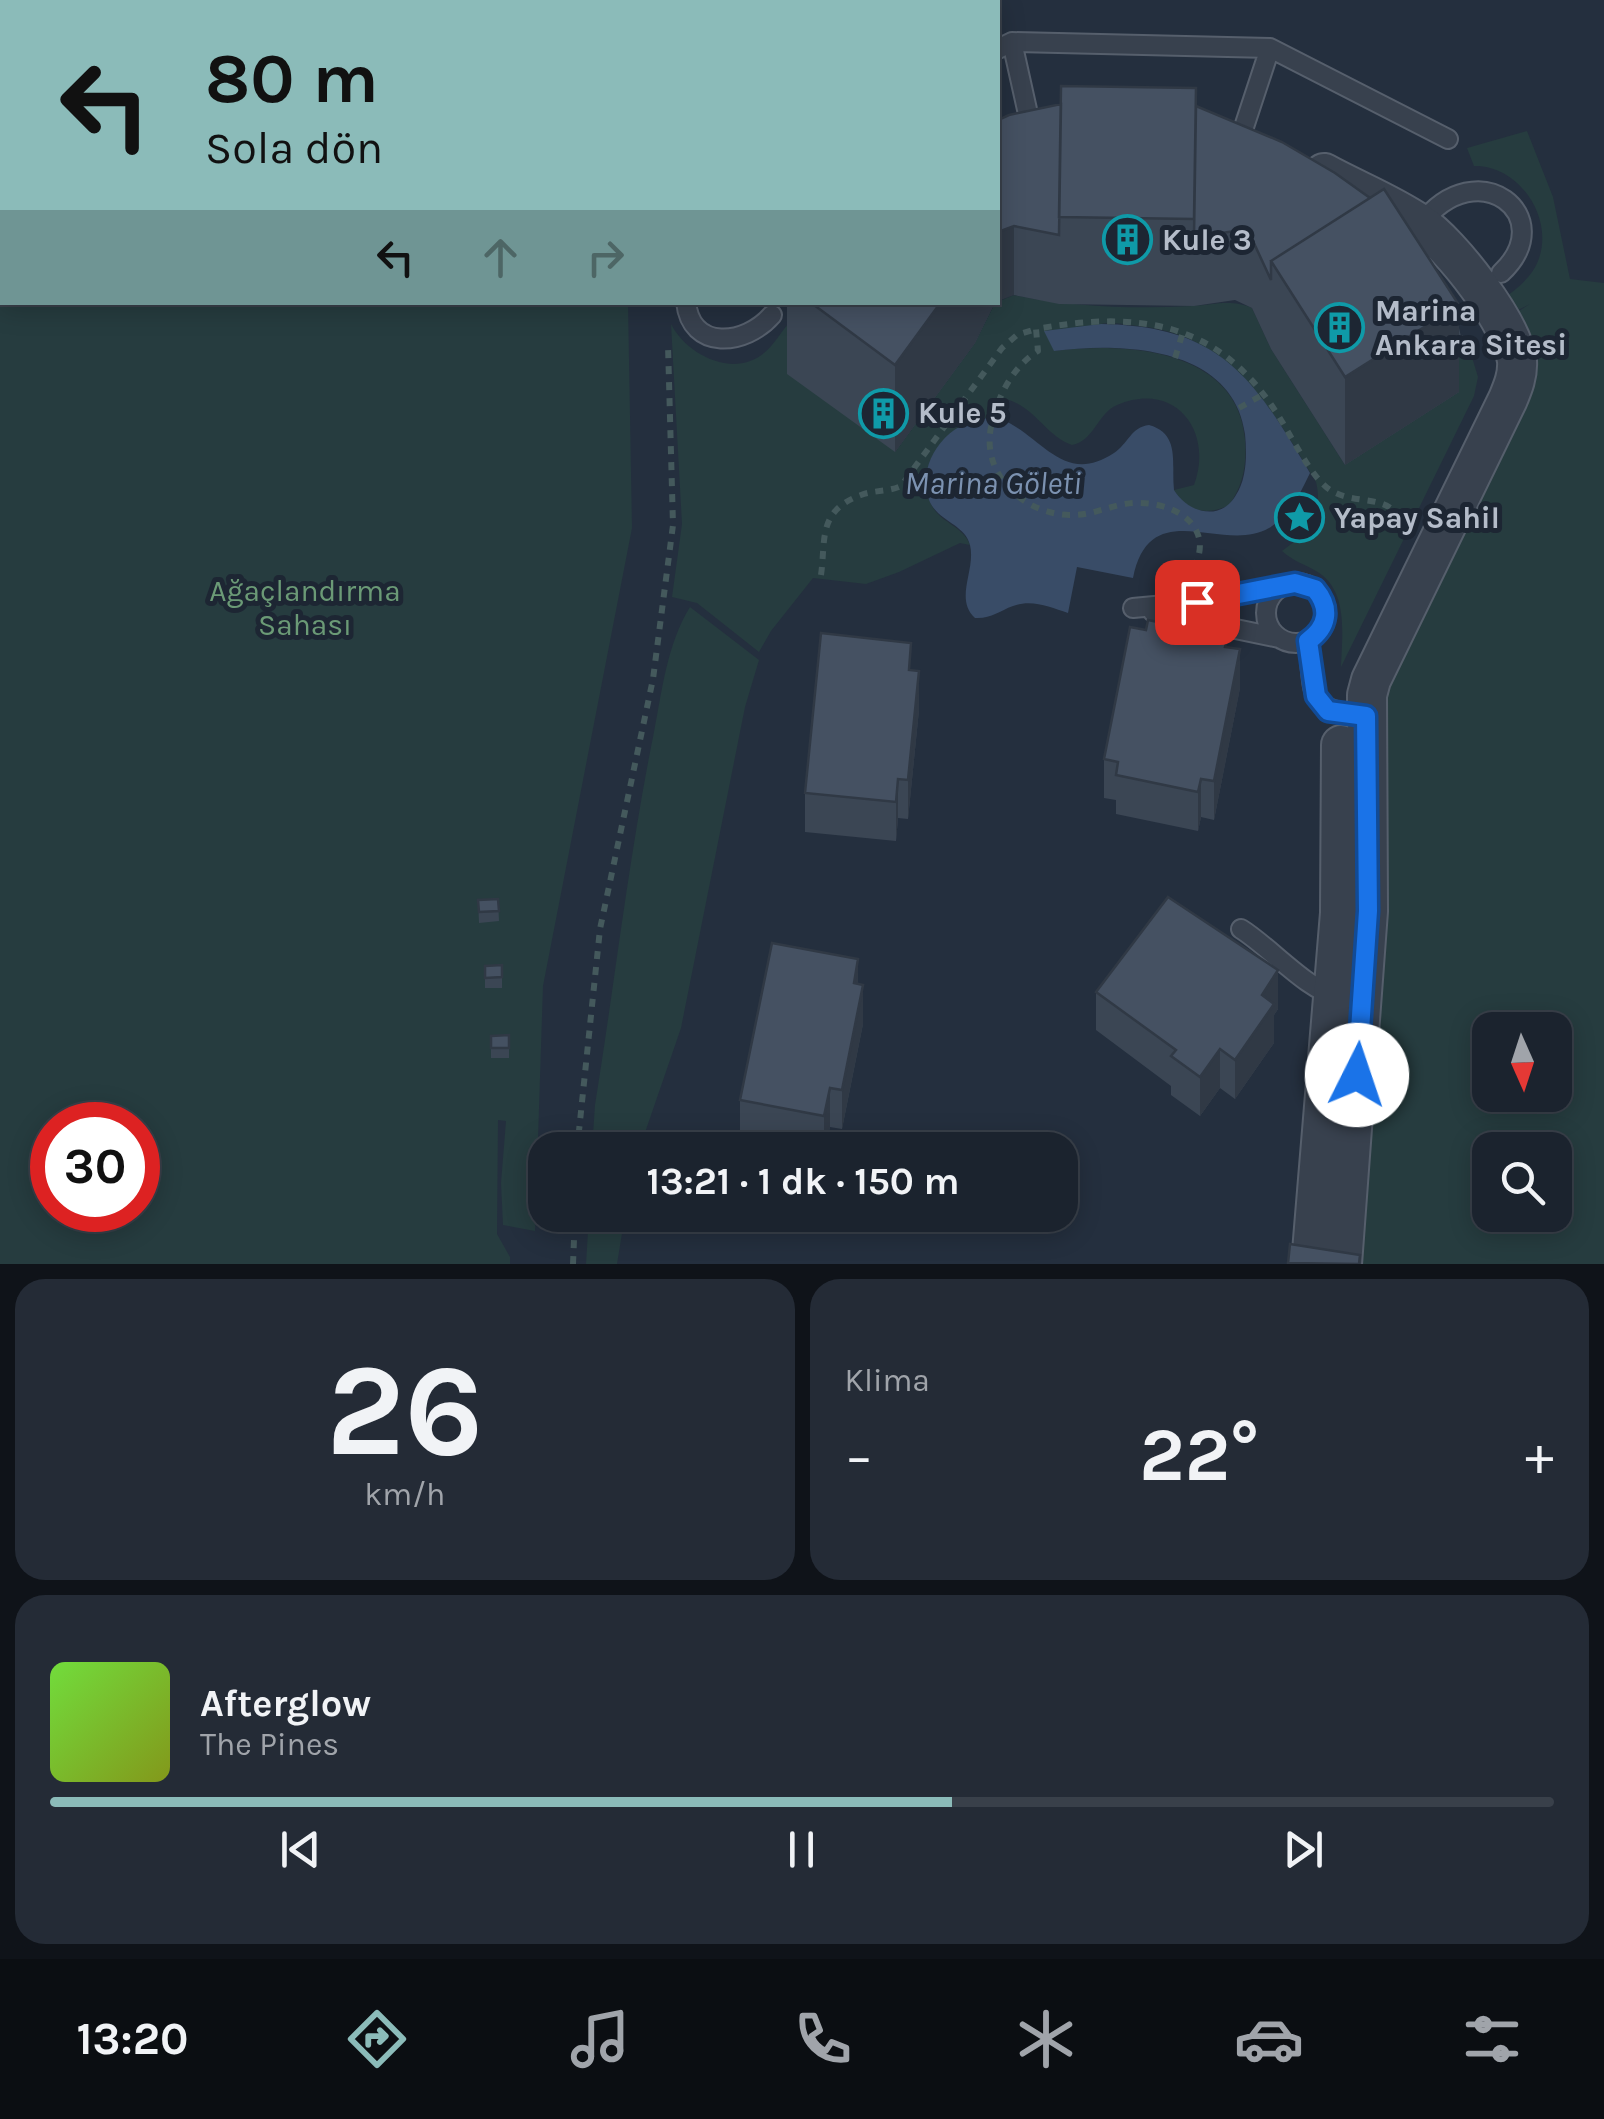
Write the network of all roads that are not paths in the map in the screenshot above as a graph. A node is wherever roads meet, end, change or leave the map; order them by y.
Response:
1 (1005, 45) edge
2 (1270, 48) junction
3 (1068, 125) edge
4 (1204, 129) edge
5 (1014, 131) edge
6 (1448, 139) dead end
7 (1270, 144) junction
8 (1421, 224) junction
9 (1501, 273) dead end
10 (687, 305) edge
11 (772, 315) dead end
12 (1285, 585) junction
13 (1279, 638) junction
14 (1308, 641) junction
15 (1354, 714) junction
16 (1241, 929) dead end
17 (1348, 997) junction
18 (1311, 1264) edge
19 (1342, 1264) edge

1 - 2 lane
1 - 5 lane
2 - 6 lane
2 - 7 lane
3 - 5 street
4 - 7 street
7 - 8 street
8 - 9 lane
8 - 15 street
8 - 15 street
10 - 11 lane
12 - 13 lane
12 - 13 lane
12 - 14 lane
13 - 14 lane
14 - 15 lane
15 - 17 street
16 - 17 lane
17 - 18 street
17 - 19 street

